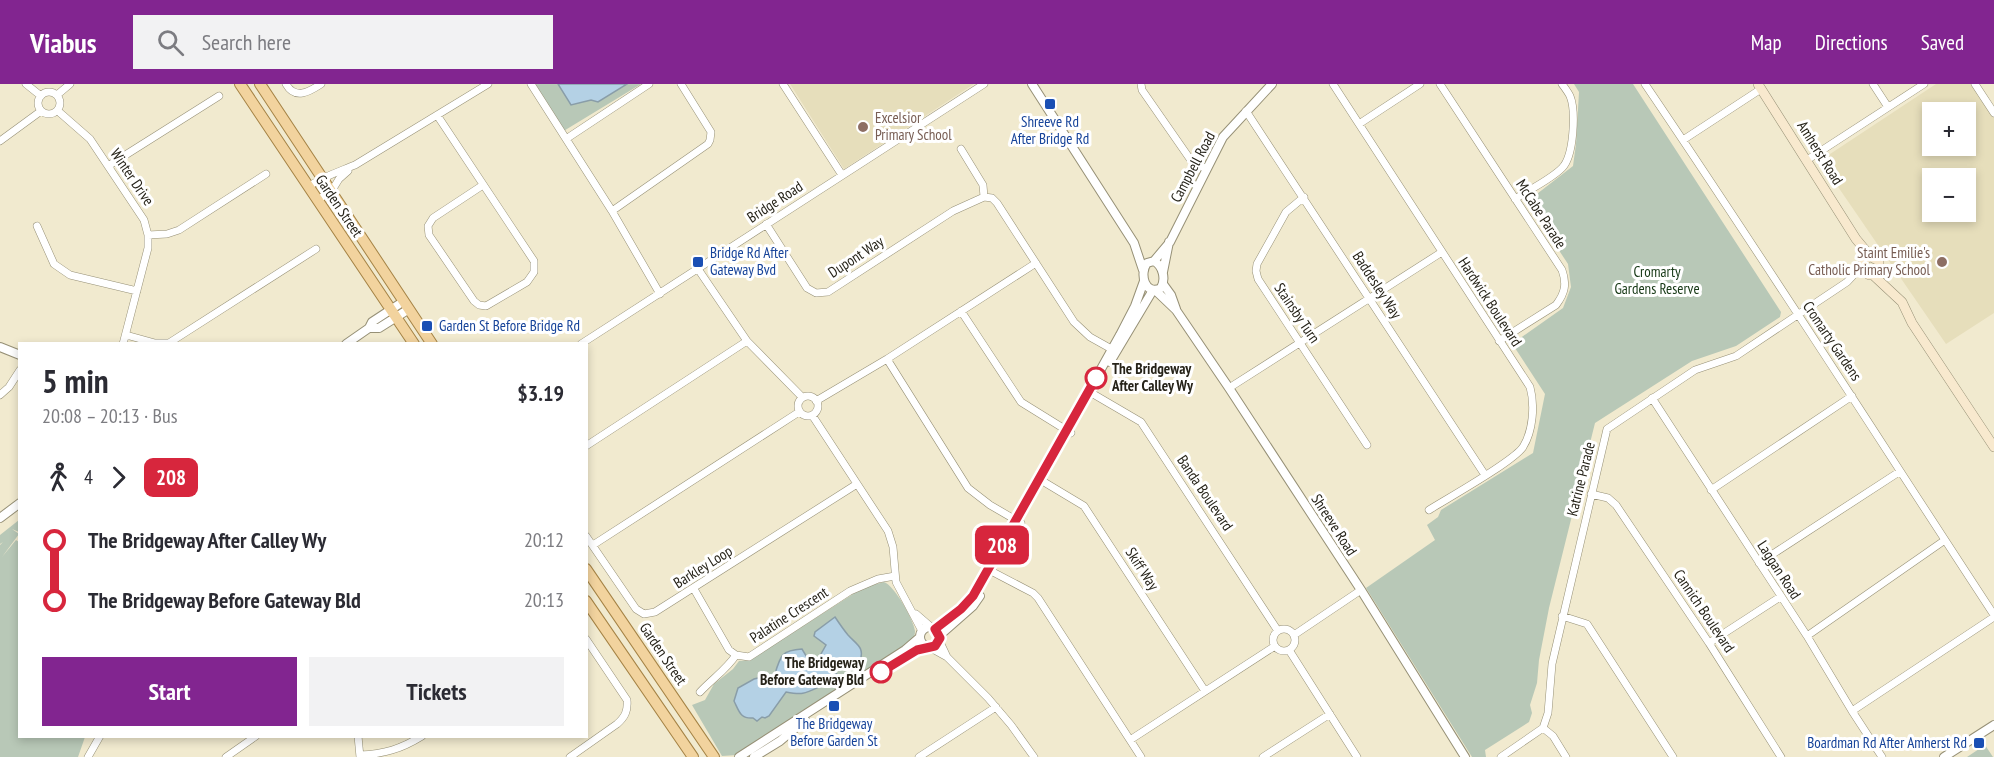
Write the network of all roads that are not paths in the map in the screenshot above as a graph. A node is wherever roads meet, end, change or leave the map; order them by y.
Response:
1 (26, 84) edge
2 (70, 84) edge
3 (240, 84) edge
4 (260, 84) edge
5 (286, 84) edge
6 (321, 84) edge
7 (488, 84) edge
8 (531, 84) edge
9 (649, 84) edge
10 (681, 84) edge
11 (783, 84) edge
12 (984, 84) edge
13 (1032, 84) edge
14 (1141, 84) edge
15 (1272, 84) edge
16 (1333, 84) edge
17 (1420, 84) edge
18 (1440, 84) edge
19 (1562, 84) edge
20 (1645, 84) edge
21 (1873, 84) edge
22 (1924, 84) edge
23 (1975, 84) edge
24 (1760, 86) edge
25 (57, 95) junction
26 (41, 96) junction
27 (219, 96) dead end
28 (1888, 106) junction
29 (41, 111) junction
30 (58, 111) junction
31 (1246, 111) junction
32 (1994, 113) edge
33 (437, 115) junction
34 (1359, 124) junction
35 (566, 139) junction
36 (1683, 140) junction
37 (0, 141) edge
38 (961, 149) dead end
39 (1807, 160) junction
40 (355, 165) junction
41 (108, 166) junction
42 (1206, 168) junction
43 (266, 174) dead end
44 (842, 175) junction
45 (321, 177) junction
46 (483, 185) junction
47 (308, 187) junction
48 (331, 192) junction
49 (984, 197) junction
50 (1304, 197) junction
51 (1515, 199) junction
52 (317, 200) junction
53 (612, 211) junction
54 (766, 224) junction
55 (37, 226) dead end
56 (148, 236) junction
57 (1856, 239) junction
58 (1170, 242) junction
59 (1134, 243) junction
60 (316, 249) dead end
61 (1442, 252) junction
62 (1871, 257) junction
63 (1152, 262) junction
64 (1036, 263) junction
65 (1862, 265) junction
66 (698, 269) junction
67 (1143, 270) junction
68 (1163, 272) junction
69 (1874, 273) junction
70 (1144, 281) junction
71 (1847, 282) junction
72 (1163, 284) junction
73 (1154, 290) junction
74 (137, 291) junction
75 (660, 294) junction
76 (1370, 298) junction
77 (406, 305) junction
78 (1176, 310) junction
79 (961, 311) junction
80 (393, 314) junction
81 (1798, 315) junction
82 (126, 335) junction
83 (747, 340) junction
84 (124, 342) edge
85 (151, 342) edge
86 (171, 342) edge
87 (349, 342) edge
88 (413, 342) edge
89 (431, 342) edge
90 (584, 342) edge
91 (1301, 342) junction
92 (1499, 342) junction
93 (0, 347) edge
94 (1114, 350) junction
95 (18, 354) edge
96 (887, 358) junction
97 (18, 373) edge
98 (1229, 388) junction
99 (1091, 393) junction
100 (0, 395) edge
101 (1852, 396) junction
102 (802, 397) junction
103 (1652, 398) junction
104 (816, 400) junction
105 (799, 412) junction
106 (812, 415) junction
107 (1069, 431) junction
108 (1993, 442) edge
109 (588, 445) edge
110 (1367, 445) dead end
111 (1899, 472) junction
112 (1485, 475) junction
113 (1042, 480) junction
114 (857, 484) junction
115 (1711, 490) junction
116 (1591, 494) junction
117 (18, 504) edge
118 (1429, 510) dead end
119 (0, 518) edge
120 (1018, 521) junction
121 (588, 538) edge
122 (1945, 540) junction
123 (593, 544) junction
124 (1759, 563) junction
125 (991, 571) junction
126 (588, 572) edge
127 (895, 576) junction
128 (693, 589) junction
129 (1361, 590) junction
130 (1780, 597) junction
131 (588, 605) edge
132 (1562, 616) junction
133 (1994, 616) edge
134 (1278, 631) junction
135 (931, 633) junction
136 (1294, 635) junction
137 (1807, 636) junction
138 (588, 642) edge
139 (1709, 643) junction
140 (1275, 646) junction
141 (927, 647) junction
142 (1289, 650) junction
143 (736, 655) junction
144 (947, 657) junction
145 (1205, 691) junction
146 (700, 693) dead end
147 (996, 707) junction
148 (1852, 711) junction
149 (1330, 714) junction
150 (1994, 725) edge
151 (1543, 728) junction
152 (99, 738) edge
153 (253, 738) edge
154 (357, 738) edge
155 (419, 738) edge
156 (1130, 740) junction
157 (360, 756) edge
158 (88, 757) edge
159 (226, 757) edge
160 (570, 757) edge
161 (693, 757) edge
162 (714, 757) edge
163 (739, 757) edge
164 (754, 757) edge
165 (919, 757) edge
166 (1034, 757) edge
167 (1141, 757) edge
168 (1263, 757) edge
169 (1357, 757) edge
170 (1465, 757) edge
171 (1501, 757) edge
172 (1566, 757) edge
173 (1672, 757) edge
174 (1781, 757) edge
175 (1882, 757) edge
176 (1944, 757) edge

1 - 26 street
2 - 25 street
3 - 47 main road, Garden Street
4 - 45 main road, Garden Street
5 - 6 street
7 - 33 street
8 - 35 street
9 - 35 street
10 - 53 street
11 - 44 street
12 - 44 street, Bridge Road
13 - 59 street
14 - 42 street
15 - 31 street, Campbell Road
16 - 34 street, Hardwick Boulevard
17 - 34 street
18 - 51 street, McCabe Parade
19 - 51 street
20 - 36 street, Cromarty Gardens
21 - 28 street
22 - 28 street
23 - 32 street
24 - 36 street
24 - 39 main road, Amherst Road
25 - 26 street
25 - 30 street
26 - 29 street
27 - 41 street
28 - 39 street
29 - 30 street
29 - 37 street
30 - 41 street, Winter Drive
31 - 42 street, Campbell Road
31 - 50 street, Baddesley Way
33 - 40 street
33 - 46 street
34 - 61 street, Hardwick Boulevard
35 - 53 street
36 - 81 street, Cromarty Gardens
38 - 49 street
39 - 57 main road, Amherst Road
40 - 45 street
40 - 48 street
41 - 56 street, Winter Drive
42 - 58 street, Campbell Road
43 - 56 street
44 - 54 street, Bridge Road
45 - 47 street
45 - 48 main road, Garden Street
46 - 46 street
47 - 52 main road, Garden Street
48 - 52 street
48 - 77 main road, Garden Street
49 - 54 street, Dupont Way
49 - 64 street
50 - 76 street, Baddesley Way
50 - 91 street, Stainsby Turn
51 - 92 street, McCabe Parade
52 - 80 main road, Garden Street
53 - 75 street
54 - 66 street, Bridge Road
55 - 74 street
56 - 74 street
57 - 62 main road, Amherst Road
57 - 65 main road, Amherst Road
58 - 63 street, Campbell Road
58 - 68 street, Campbell Road
59 - 63 street
59 - 67 street
60 - 86 street
61 - 76 street
61 - 92 street, Hardwick Boulevard
62 - 65 main road
62 - 69 main road
63 - 67 street
63 - 68 street
64 - 79 street
64 - 94 street
65 - 69 main road
65 - 71 street, Katrine Parade
66 - 75 street, Bridge Road
66 - 83 street
67 - 70 street
68 - 72 street, Shreeve Road
69 - 71 street, Katrine Parade
69 - 108 main road
70 - 73 street, Shreeve Road
70 - 94 street
71 - 81 street, Katrine Parade
72 - 73 street
72 - 78 street, Shreeve Road
73 - 78 street, Shreeve Road
73 - 94 street
74 - 82 street
75 - 90 street, Bridge Road
76 - 91 street
76 - 112 street, Baddesley Way
77 - 80 street
77 - 89 main road, Garden Street
78 - 98 street, Shreeve Road
79 - 96 street
79 - 107 street
80 - 87 street
80 - 88 main road, Garden Street
81 - 101 street, Cromarty Gardens
81 - 103 street, Katrine Parade
82 - 84 street
82 - 85 street
83 - 102 street
83 - 109 street
91 - 98 street
91 - 110 street, Stainsby Turn
92 - 112 street, Hardwick Boulevard
93 - 95 street
94 - 99 street
96 - 104 street
96 - 120 street
97 - 100 street
98 - 129 street, Shreeve Road
99 - 107 street
99 - 134 street, Banda Boulevard
101 - 111 street, Cromarty Gardens
101 - 115 street
102 - 104 street
102 - 105 street
103 - 115 street, Laggan Road
103 - 116 street, Katrine Parade
104 - 106 street
105 - 106 street
105 - 123 street
106 - 114 street
107 - 113 street
111 - 122 street, Cromarty Gardens
111 - 124 street
112 - 118 street, Hardwick Boulevard
113 - 120 street
113 - 145 street, Skiff Way
114 - 127 street
114 - 128 street, Barkley Loop
115 - 124 street, Laggan Road
116 - 132 street, Katrine Parade
116 - 139 street, Cannich Boulevard
117 - 119 street
120 - 125 street
121 - 123 street, Barkley Loop
122 - 133 street, Cromarty Gardens
122 - 137 street
123 - 128 street, Barkley Loop
124 - 130 street, Laggan Road
125 - 135 street
125 - 156 street
126 - 162 main road, Garden Street
127 - 135 street
127 - 143 street, Palatine Crescent
128 - 143 street, Palatine Crescent
129 - 136 street
129 - 170 street, Shreeve Road
130 - 137 street, Laggan Road
130 - 139 street
131 - 161 main road
132 - 151 street, Katrine Parade
132 - 173 street
133 - 148 street
134 - 136 street
134 - 140 street
135 - 141 street
135 - 141 street
135 - 144 street
135 - 163 street
136 - 142 street
137 - 148 street, Laggan Road
138 - 160 street
139 - 174 street, Cannich Boulevard
140 - 142 street
140 - 145 street
141 - 144 street
141 - 164 street
142 - 149 street
143 - 146 street
144 - 147 street
145 - 156 street
147 - 165 street
147 - 166 street
148 - 175 street, Laggan Road
149 - 168 street
149 - 169 street
150 - 176 street
151 - 171 street
151 - 172 street
152 - 158 street
153 - 159 street
154 - 157 street
155 - 157 street
156 - 167 street

